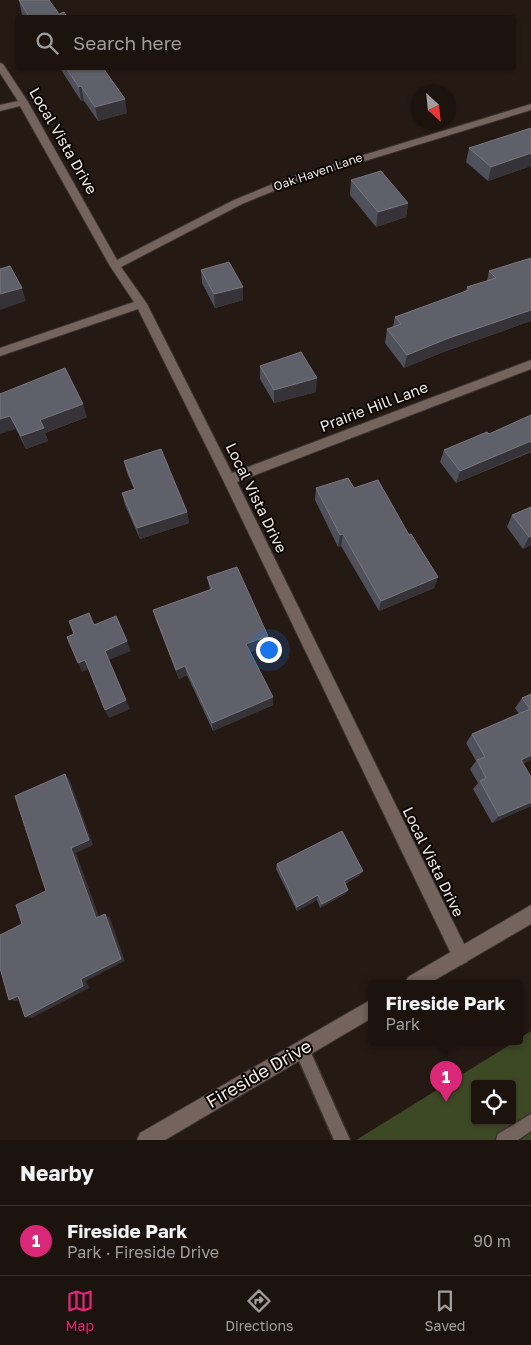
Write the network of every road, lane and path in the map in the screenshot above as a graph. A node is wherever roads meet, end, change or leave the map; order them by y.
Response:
1 (0, 66) edge
2 (23, 102) junction
3 (531, 107) edge
4 (0, 108) edge
5 (116, 266) junction
6 (141, 304) junction
7 (0, 352) edge
8 (531, 364) edge
9 (229, 480) junction
10 (531, 914) edge
11 (460, 956) junction
12 (419, 980) edge
13 (368, 1010) edge
14 (302, 1049) junction
15 (531, 1122) edge
16 (147, 1140) edge
17 (342, 1140) edge
18 (504, 1140) edge

1 - 2 street, Local Vista Drive
2 - 4 street
2 - 5 street, Local Vista Drive
3 - 5 street, Oak Haven Lane
5 - 6 street, Local Vista Drive
6 - 7 street
6 - 9 street, Local Vista Drive
8 - 9 street, Prairie Hill Lane
9 - 11 street, Local Vista Drive
10 - 11 street
11 - 12 street
13 - 14 street, Fireside Drive
14 - 16 street, Fireside Drive
14 - 17 lane
15 - 18 lane

